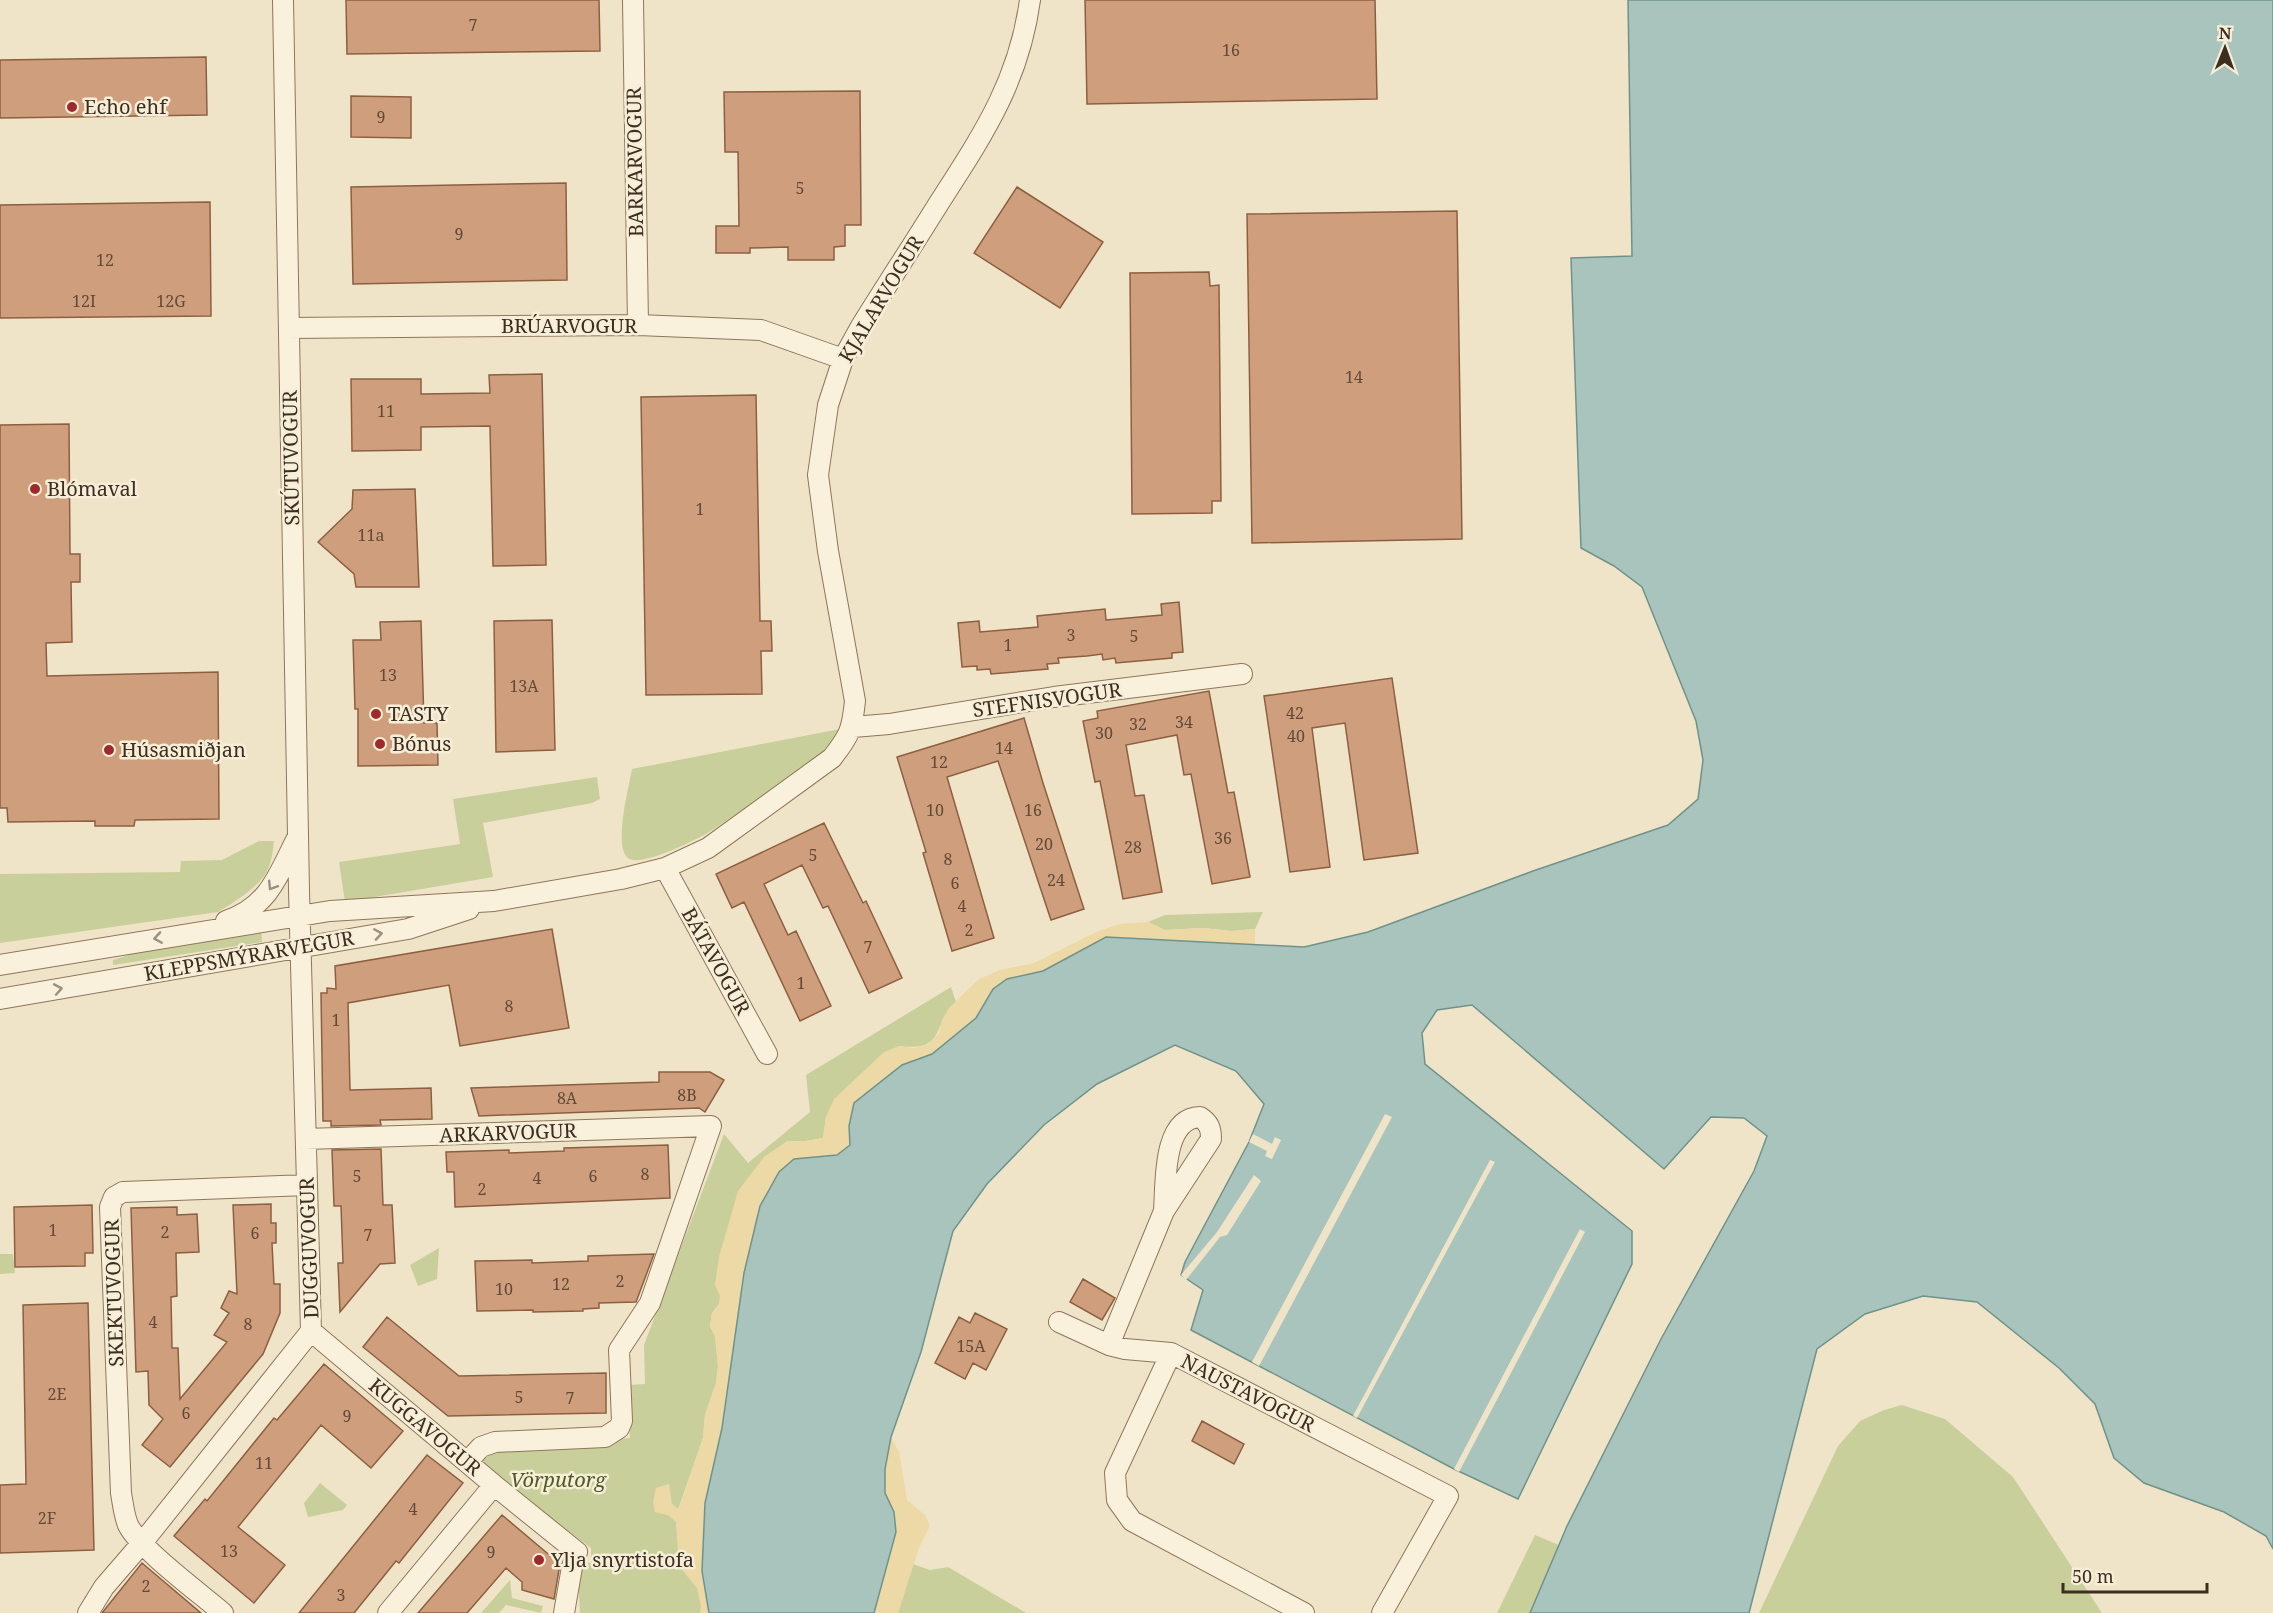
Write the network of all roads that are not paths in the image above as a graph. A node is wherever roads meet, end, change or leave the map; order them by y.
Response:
1 (284, 0) edge
2 (633, 0) edge
3 (1030, 0) edge
4 (638, 325) junction
5 (289, 328) junction
6 (843, 359) junction
7 (1242, 675) dead end
8 (853, 727) junction
9 (298, 834) junction
10 (666, 868) junction
11 (494, 901) junction
12 (299, 916) junction
13 (192, 933) junction
14 (300, 948) junction
15 (0, 964) edge
16 (0, 999) edge
17 (767, 1054) dead end
18 (306, 1139) junction
19 (307, 1185) junction
20 (1164, 1211) dead end
21 (1059, 1322) dead end
22 (311, 1331) junction
23 (1109, 1345) junction
24 (1171, 1353) junction
25 (467, 1462) junction
26 (494, 1485) junction
27 (142, 1543) junction
28 (88, 1613) edge
29 (224, 1613) edge
30 (388, 1613) edge
31 (564, 1613) edge
32 (1304, 1613) edge
33 (1382, 1613) edge

1 - 5 street, SKÚTUVOGUR
2 - 4 street, BARKARVOGUR
3 - 6 street, KJALARVOGUR
4 - 5 street, BRÚARVOGUR
4 - 6 street, BRÚARVOGUR
5 - 9 street, SKÚTUVOGUR
6 - 8 street, KJALARVOGUR
7 - 8 street, STEFNISVOGUR
8 - 10 street, KLEPPSMÝRARVEGUR
9 - 12 street, SKÚTUVOGUR
9 -> 13 street
10 - 11 street, KLEPPSMÝRARVEGUR
10 - 17 street, BÁTAVOGUR
11 - 12 street, KLEPPSMÝRARVEGUR
14 -> 11 street, KLEPPSMÝRARVEGUR
12 - 13 street, KLEPPSMÝRARVEGUR
12 - 14 street, SKÚTUVOGUR
13 -> 15 street, KLEPPSMÝRARVEGUR
16 -> 14 street, KLEPPSMÝRARVEGUR
14 - 18 street, DUGGUVOGUR
18 - 19 street, DUGGUVOGUR
18 - 25 street, ARKARVOGUR
19 - 22 street, DUGGUVOGUR
19 - 27 street, SKEKTUVOGUR
20 - 23 street
21 - 23 street
22 - 25 street, KUGGAVOGUR
22 - 27 street, DUGGUVOGUR
23 - 24 street
24 - 32 street, NAUSTAVOGUR
24 - 33 street, NAUSTAVOGUR
25 - 26 street, KUGGAVOGUR
26 - 30 street, KUGGAVOGUR
26 - 31 street
27 - 28 street, DUGGUVOGUR
27 - 29 street

